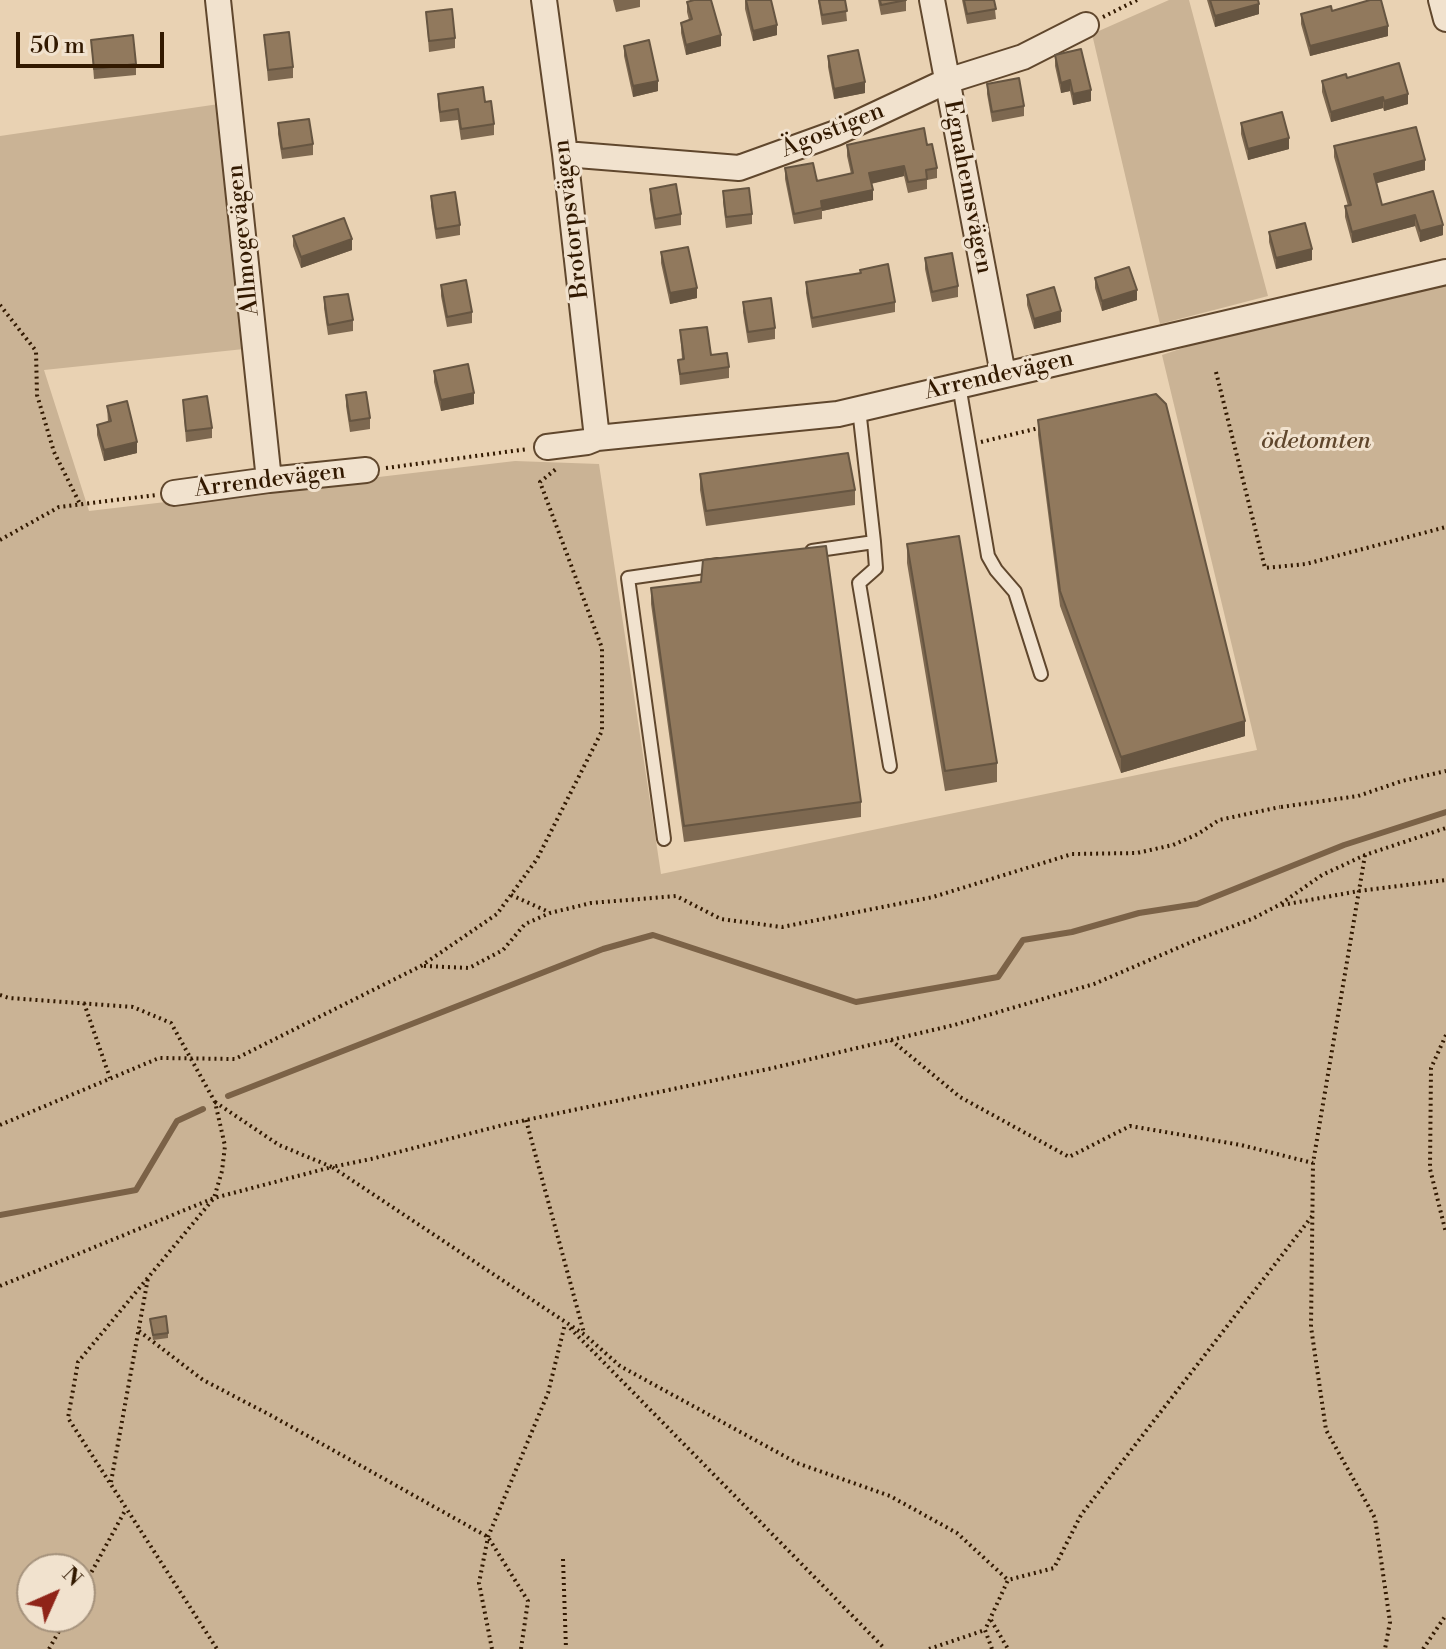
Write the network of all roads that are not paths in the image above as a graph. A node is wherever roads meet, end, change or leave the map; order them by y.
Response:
1 (218, 0) edge
2 (544, 0) edge
3 (932, 0) edge
4 (1441, 0) edge
5 (1446, 19) edge
6 (1086, 25) road end
7 (947, 81) junction
8 (565, 154) junction
9 (1446, 272) edge
10 (1003, 374) junction
11 (959, 385) junction
12 (859, 409) junction
13 (592, 440) junction
14 (547, 447) road end
15 (366, 470) road end
16 (269, 480) junction
17 (174, 493) road end
18 (874, 542) junction
19 (797, 554) edge
20 (735, 562) edge
21 (1041, 674) dead end
22 (890, 766) dead end
23 (664, 839) dead end

1 - 16 street, Allmogevägen
2 - 8 street, Brotorpsvägen
3 - 7 street, Egnahemsvägen
4 - 5 street
6 - 7 street, Ägostigen
7 - 8 street, Ägostigen
7 - 10 street, Egnahemsvägen
8 - 13 street, Brotorpsvägen
9 - 10 street, Arrendevägen
10 - 11 street, Arrendevägen
11 - 12 street, Arrendevägen
11 - 21 lane
12 - 13 street, Arrendevägen
12 - 18 lane
13 - 14 street, Arrendevägen
15 - 16 street, Arrendevägen
16 - 17 street, Arrendevägen
18 - 19 lane
18 - 22 lane
20 - 23 lane

